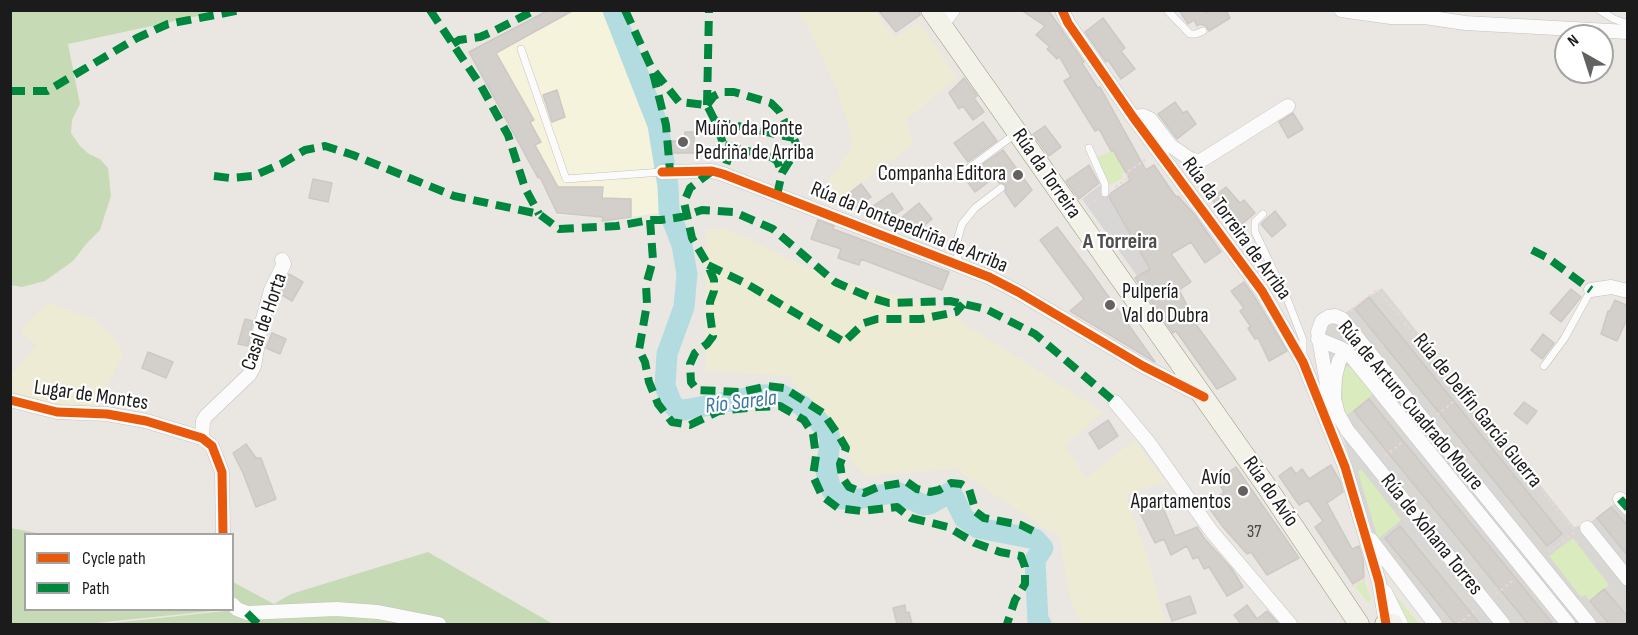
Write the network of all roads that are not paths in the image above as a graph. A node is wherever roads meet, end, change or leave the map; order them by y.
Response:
1 (1062, 10) edge
2 (1167, 10) edge
3 (1341, 10) edge
4 (1599, 10) edge
5 (942, 16) edge
6 (1628, 24) edge
7 (1203, 31) dead end
8 (1628, 32) edge
9 (521, 49) dead end
10 (1288, 106) dead end
11 (1133, 117) junction
12 (1017, 132) junction
13 (1089, 148) dead end
14 (968, 169) dead end
15 (662, 172) joint
16 (1002, 188) dead end
17 (1108, 191) road end
18 (1263, 214) dead end
19 (282, 260) dead end
20 (958, 264) junction
21 (1591, 290) joint
22 (1628, 291) edge
23 (1318, 339) junction
24 (1346, 351) junction
25 (1303, 362) junction
26 (1544, 366) dead end
27 (1204, 397) junction
28 (10, 400) edge
29 (1115, 402) dead end
30 (1330, 428) junction
31 (1347, 430) junction
32 (202, 438) junction
33 (1358, 445) junction
34 (1345, 467) junction
35 (1580, 531) road end
36 (223, 533) edge
37 (1365, 534) junction
38 (1376, 579) junction
39 (1399, 579) junction
40 (1628, 579) edge
41 (1342, 589) junction
42 (234, 606) edge
43 (439, 624) edge
44 (1290, 624) edge
45 (1359, 624) edge
46 (1374, 624) edge
47 (1385, 624) edge
48 (1393, 624) edge
49 (1401, 624) edge
50 (1434, 624) edge
51 (1503, 624) edge
52 (1568, 624) edge
53 (1589, 624) edge

1 - 11 street, Rúa da Torreira de Arriba
2 - 7 lane
3 - 8 street
4 - 6 lane
5 - 12 main road, Rúa da Torreira
9 - 15 lane
10 - 11 street, Rúa da Torreira de Arriba
11 - 25 street, Rúa da Torreira de Arriba
12 - 14 lane
12 - 27 main road, Rúa da Torreira
13 - 17 lane
15 - 20 street, Rúa da Pontepedriña de Arriba
16 - 20 lane
18 - 25 lane
19 - 32 street, Casal de Horta
20 - 27 street, Rúa da Pontepedriña de Arriba
21 - 22 street
21 - 26 lane
23 - 24 street, Rúa de Arturo Cuadrado Moure
23 - 30 street
23 - 53 street, Rúa de Arturo Cuadrado Moure
24 - 31 street, Rúa de Xohana Torres
24 - 52 street, Rúa de Arturo Cuadrado Moure
25 - 30 street, Rúa da Torreira de Arriba
27 - 41 main road, Rúa do Avío
28 - 32 street, Lugar de Montes
29 - 44 street
30 - 31 street
30 - 34 street, Rúa da Torreira de Arriba
31 - 33 street, Rúa de Xohana Torres
32 - 36 street
33 - 34 street
33 - 51 street, Rúa de Xohana Torres
34 - 37 street, Rúa da Torreira de Arriba
35 - 40 street
37 - 38 street, Rúa da Torreira de Arriba
37 - 39 street
38 - 39 street
38 - 47 street, Rúa da Torreira de Arriba
38 - 49 street, Rúa da Torreira de Arriba
39 - 50 street
41 - 45 main road, Rúa do Avío
41 - 46 main road, Rúa do Avío
42 - 43 street
47 - 48 main road

